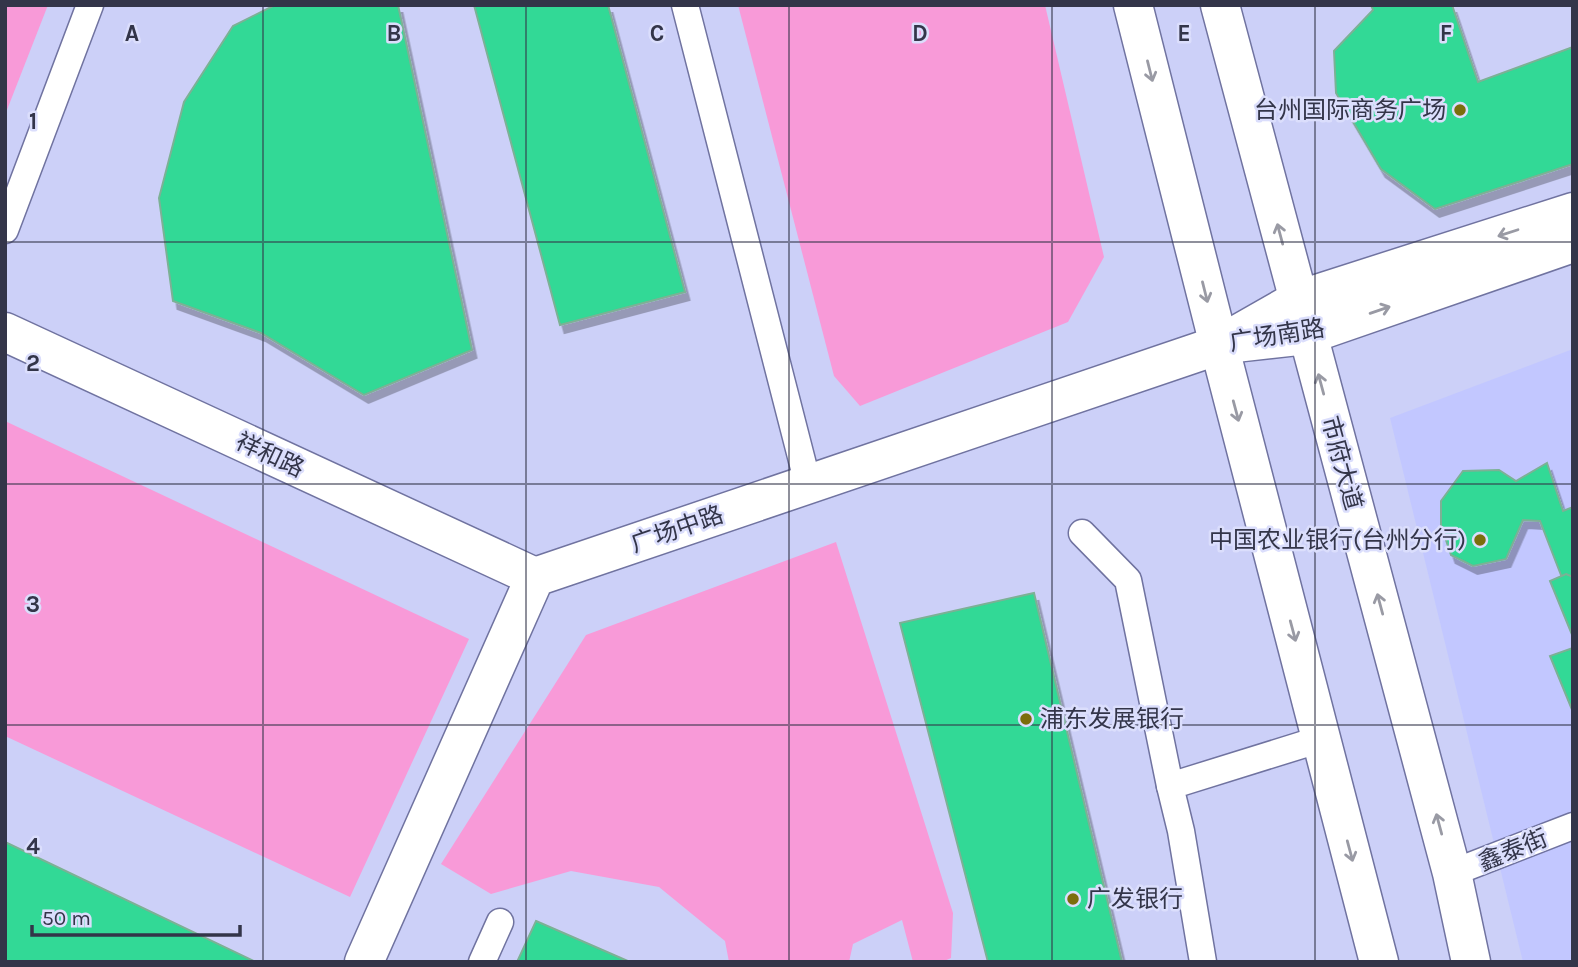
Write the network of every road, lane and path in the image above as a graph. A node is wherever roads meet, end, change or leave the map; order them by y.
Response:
1 (90, 5) edge
2 (685, 5) edge
3 (1133, 5) edge
4 (1220, 5) edge
5 (1573, 212) edge
6 (5, 230) edge
7 (1573, 243) edge
8 (1303, 317) junction
9 (5, 332) edge
10 (1219, 345) junction
11 (808, 484) junction
12 (1083, 533) dead end
13 (535, 577) junction
14 (1321, 739) junction
15 (1170, 786) junction
16 (1573, 826) edge
17 (1452, 873) junction
18 (500, 922) dead end
19 (364, 962) edge
20 (482, 962) edge
21 (1203, 962) edge
22 (1379, 962) edge
23 (1471, 962) edge

1 - 6 street
2 - 11 street
3 -> 10 main road
8 -> 4 main road, 市府大道
5 -> 8 main road, 广场南路
8 -> 7 main road, 广场南路
8 - 10 main road, 广场南路
17 -> 8 main road, 市府大道
9 - 13 main road, 祥和路
10 - 11 main road, 广场中路
10 -> 14 main road
11 - 13 main road, 广场中路
12 - 15 street
13 - 19 main road
14 - 15 street
14 -> 22 main road
15 - 21 street
16 - 17 street, 鑫泰街
17 - 23 main road, 市府大道
18 - 20 street

